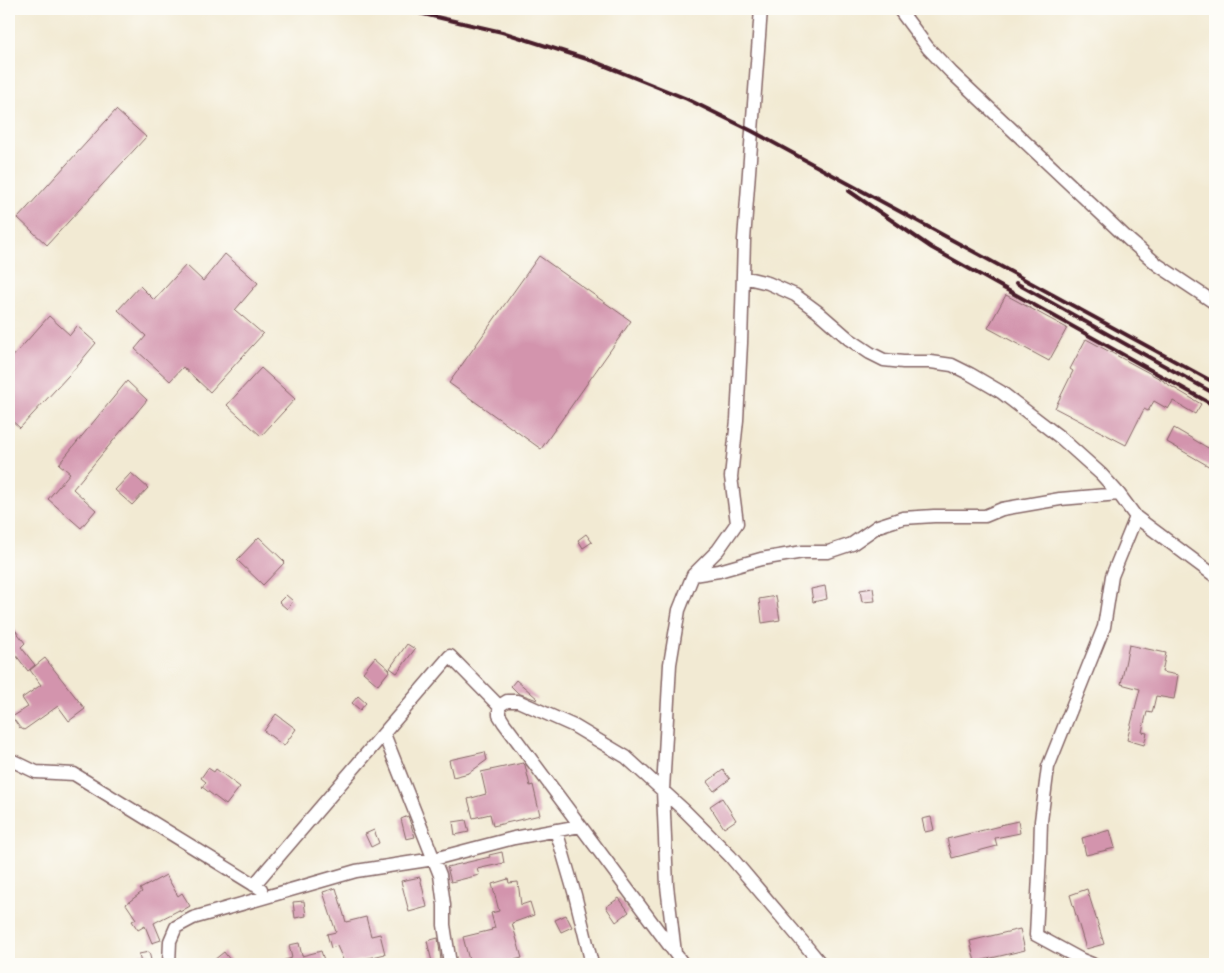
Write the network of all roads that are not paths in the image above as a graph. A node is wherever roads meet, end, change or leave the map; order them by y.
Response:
1 (761, 9) edge
2 (899, 9) edge
3 (743, 277) junction
4 (1215, 302) edge
5 (1119, 494) junction
6 (1136, 518) junction
7 (693, 575) junction
8 (1215, 576) edge
9 (499, 706) junction
10 (384, 734) junction
11 (9, 759) edge
12 (663, 790) junction
13 (580, 826) junction
14 (556, 830) junction
15 (434, 859) junction
16 (254, 885) junction
17 (271, 895) junction
18 (675, 953) junction
19 (169, 964) edge
20 (450, 964) edge
21 (592, 964) edge
22 (683, 964) edge
23 (820, 964) edge
24 (1092, 964) edge

1 - 3 street
2 - 4 street
3 - 5 street
3 - 7 street
5 - 6 street
5 - 7 street
6 - 8 street
6 - 24 street
7 - 12 street
9 - 10 street
9 - 12 street
9 - 13 street
10 - 15 street
10 - 16 street
11 - 16 street
12 - 18 street
12 - 23 street
13 - 14 street
13 - 18 street
14 - 15 street
14 - 21 street
15 - 17 street
15 - 20 street
16 - 17 street
17 - 19 street
18 - 22 street

